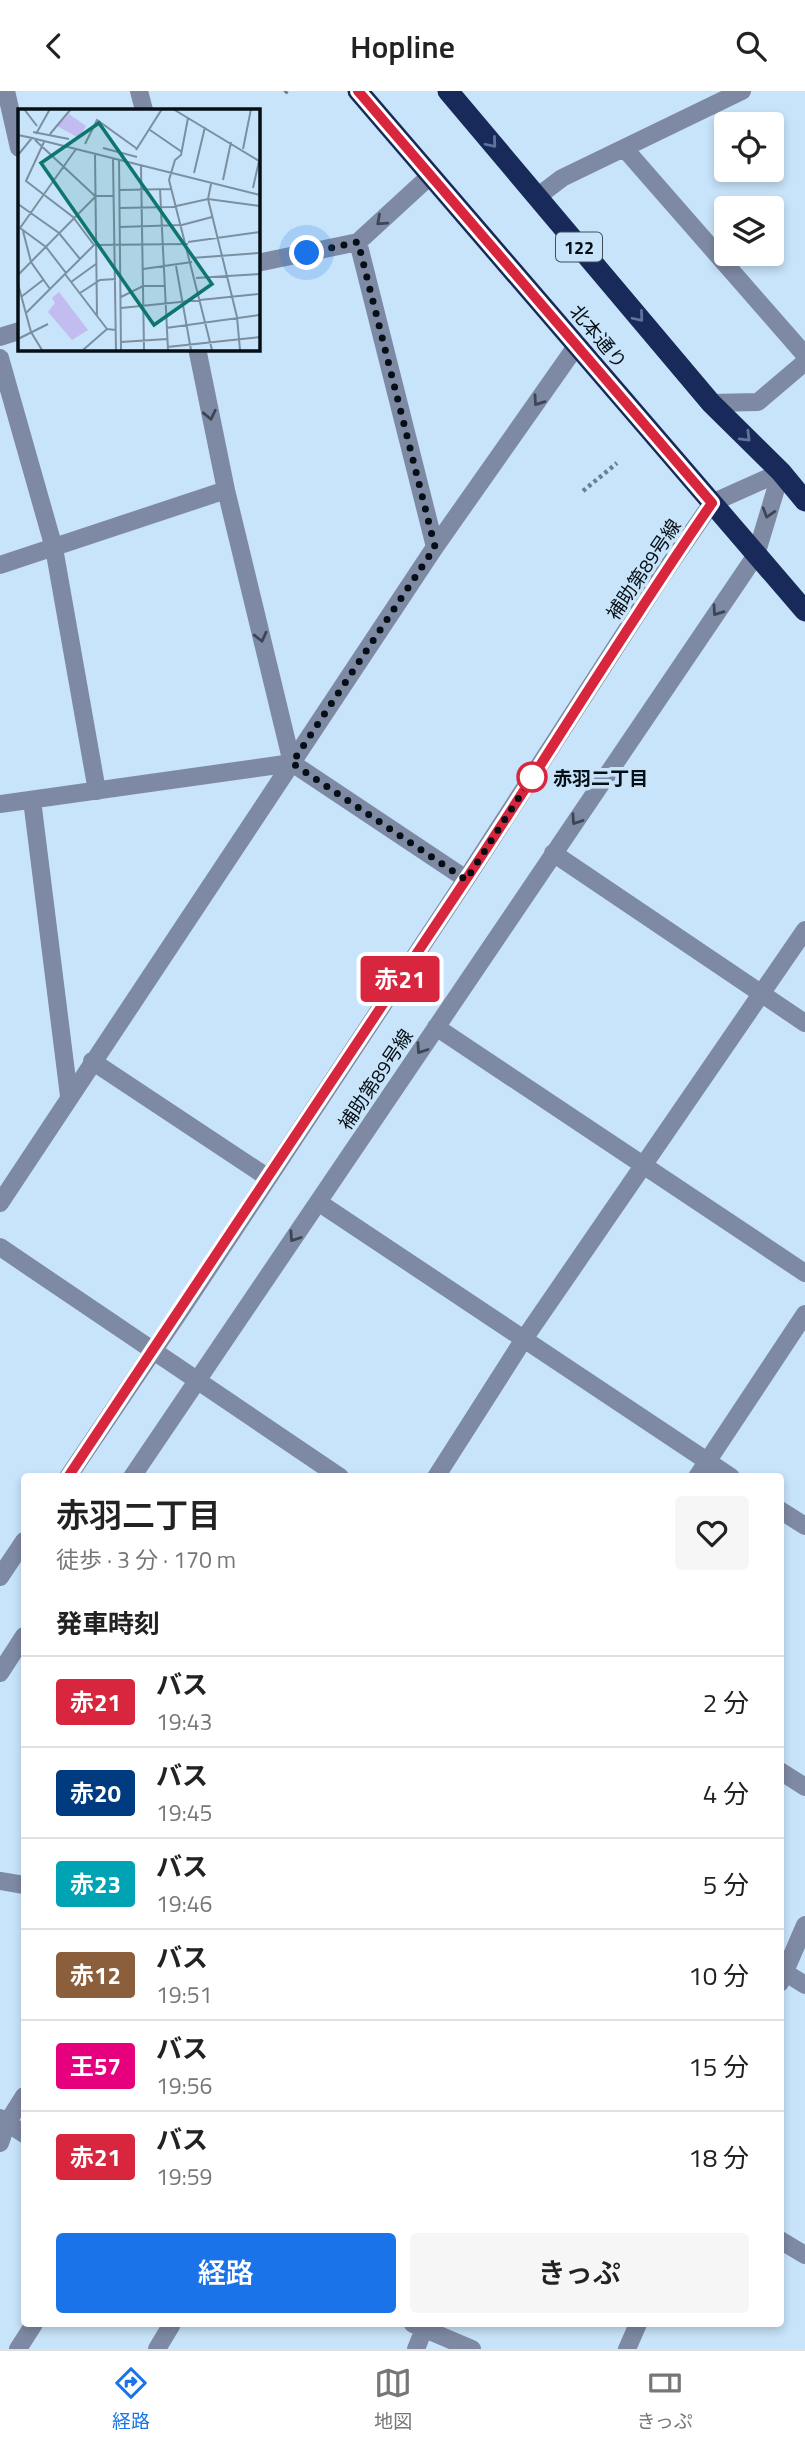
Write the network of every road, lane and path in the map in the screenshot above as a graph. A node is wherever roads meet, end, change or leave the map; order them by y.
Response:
1 (6, 91) edge
2 (139, 91) edge
3 (358, 91) edge
4 (448, 91) edge
5 (741, 91) edge
6 (144, 109) edge
7 (18, 144) edge
8 (624, 149) junction
9 (432, 175) junction
10 (537, 197) junction
11 (358, 242) junction
12 (259, 263) edge
13 (18, 331) edge
14 (0, 337) edge
15 (578, 345) junction
16 (197, 350) edge
17 (805, 355) edge
18 (0, 358) edge
19 (805, 362) edge
20 (710, 403) junction
21 (617, 463) dead end
22 (781, 472) junction
23 (226, 491) junction
24 (583, 491) dead end
25 (805, 501) edge
26 (712, 503) junction
27 (435, 547) junction
28 (54, 548) junction
29 (756, 555) junction
30 (0, 565) edge
31 (805, 611) edge
32 (292, 763) junction
33 (97, 791) junction
34 (32, 800) junction
35 (0, 804) edge
36 (553, 853) junction
37 (466, 880) junction
38 (805, 929) edge
39 (762, 994) junction
40 (805, 1023) edge
41 (436, 1027) junction
42 (92, 1061) junction
43 (69, 1096) junction
44 (645, 1165) junction
45 (267, 1177) junction
46 (318, 1202) junction
47 (0, 1203) edge
48 (0, 1247) edge
49 (805, 1273) edge
50 (805, 1314) edge
51 (524, 1339) junction
52 (153, 1351) junction
53 (197, 1379) junction
54 (708, 1462) junction
55 (71, 1473) edge
56 (134, 1473) edge
57 (334, 1473) edge
58 (439, 1473) edge
59 (700, 1473) edge
60 (725, 1473) edge
61 (784, 1513) edge
62 (805, 1526) edge
63 (21, 1546) edge
64 (0, 1577) edge
65 (21, 1641) edge
66 (0, 1673) edge
67 (784, 1774) edge
68 (805, 1787) edge
69 (0, 1881) edge
70 (21, 1884) edge
71 (805, 1925) edge
72 (784, 1976) edge
73 (784, 1978) edge
74 (805, 1985) edge
75 (21, 2100) edge
76 (3, 2121) edge
77 (21, 2132) edge
78 (0, 2143) edge
79 (784, 2243) edge
80 (805, 2255) edge
81 (32, 2327) edge
82 (171, 2327) edge
83 (421, 2327) edge
84 (423, 2327) edge
85 (637, 2327) edge
86 (18, 2349) edge
87 (157, 2349) edge
88 (416, 2349) edge
89 (472, 2349) edge
90 (627, 2349) edge

1 - 7 street
2 - 6 street
3 - 9 highway, 北本通り
4 -> 10 highway, 122
5 - 8 street
8 - 10 street
8 - 17 street
9 -> 11 street
9 - 15 highway, 北本通り
10 -> 20 highway, 122
11 - 12 street
11 - 27 street
13 - 14 street
15 - 26 highway, 北本通り
15 -> 27 street
16 -> 23 street
18 - 28 street
19 - 20 street
20 -> 22 highway, 122
21 - 24 path
22 - 25 highway, 122
22 - 26 street
22 -> 29 street, 補助第89号線
23 - 28 street
23 -> 32 street
26 - 29 highway, 北本通り
26 - 37 street, 補助第89号線
27 - 32 street
28 - 30 street
28 - 33 street
29 - 31 highway, 北本通り
29 -> 36 street, 補助第89号線
32 - 33 street
32 - 37 street
32 - 42 street
33 - 34 street
34 - 35 street
34 - 43 street
36 - 39 street
36 - 41 street, 補助第89号線
37 - 45 street, 補助第89号線
38 - 39 street
39 - 40 street
39 - 44 street
41 - 44 street
41 -> 46 street, 補助第89号線
42 - 43 street
42 - 45 street
43 - 47 street
44 - 49 street
44 - 51 street
45 - 52 street, 補助第89号線
46 - 51 street
46 -> 53 street, 補助第89号線
48 - 52 street
50 - 54 street
51 - 54 street
51 - 58 street
52 - 53 street
52 - 55 street, 補助第89号線
53 - 56 street, 補助第89号線
53 - 57 street
54 - 59 street
54 - 60 street
61 - 62 street
63 - 64 street
65 - 66 street
67 - 68 street
69 - 70 street
71 - 72 street
73 - 74 street
75 - 76 street
76 - 77 street
76 - 78 street
79 - 80 street
81 - 86 street
82 - 87 street
83 - 88 street
84 - 89 street
85 - 90 street

